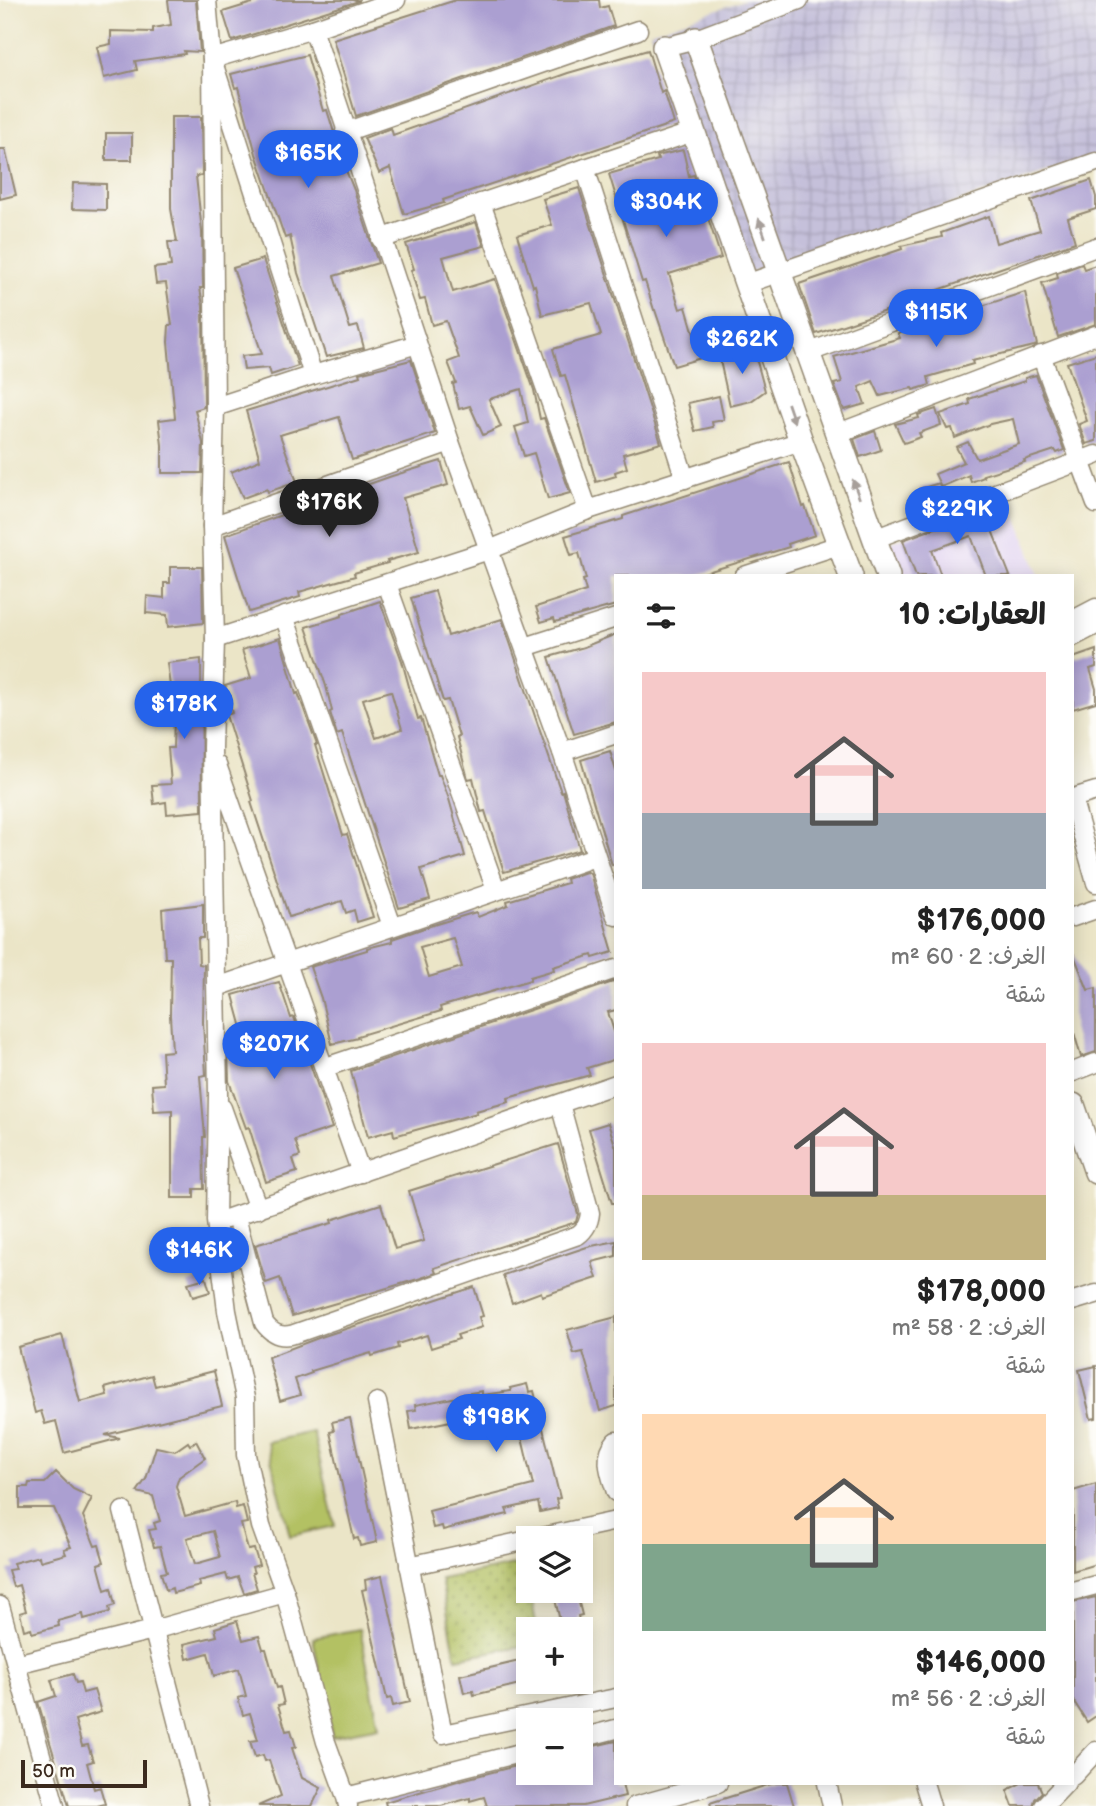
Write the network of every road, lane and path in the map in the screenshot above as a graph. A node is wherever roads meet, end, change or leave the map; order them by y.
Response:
1 (207, 0) edge
2 (396, 0) edge
3 (799, 0) edge
4 (313, 29) junction
5 (638, 30) dead end
6 (696, 39) junction
7 (664, 47) joint
8 (212, 59) junction
9 (345, 132) junction
10 (693, 132) junction
11 (586, 167) junction
12 (1095, 167) edge
13 (481, 203) junction
14 (381, 239) junction
15 (1096, 247) edge
16 (778, 274) junction
17 (746, 284) junction
18 (1096, 335) edge
19 (417, 344) junction
20 (807, 353) junction
21 (1041, 355) junction
22 (313, 375) junction
23 (215, 407) junction
24 (836, 434) junction
25 (801, 440) junction
26 (450, 442) junction
27 (1089, 457) edge
28 (685, 479) junction
29 (1096, 505) edge
30 (588, 510) junction
31 (212, 526) junction
32 (874, 539) junction
33 (839, 545) junction
34 (489, 550) junction
35 (750, 574) edge
36 (849, 574) edge
37 (887, 574) edge
38 (387, 584) junction
39 (1096, 608) edge
40 (284, 616) junction
41 (614, 619) edge
42 (1074, 619) edge
43 (1096, 625) edge
44 (1074, 636) edge
45 (215, 639) junction
46 (525, 647) junction
47 (614, 735) edge
48 (212, 748) junction
49 (562, 752) junction
50 (1096, 791) edge
51 (1074, 800) edge
52 (1074, 804) edge
53 (595, 857) junction
54 (1096, 883) edge
55 (496, 891) junction
56 (1096, 909) edge
57 (614, 910) edge
58 (1074, 917) edge
59 (392, 926) junction
60 (288, 962) junction
61 (614, 970) edge
62 (216, 987) junction
63 (1096, 1063) edge
64 (326, 1068) junction
65 (1074, 1072) edge
66 (614, 1085) edge
67 (218, 1095) junction
68 (560, 1104) junction
69 (1074, 1108) edge
70 (1096, 1172) edge
71 (361, 1173) junction
72 (258, 1209) junction
73 (236, 1217) junction
74 (216, 1221) junction
75 (1096, 1294) edge
76 (1074, 1301) edge
77 (377, 1402) dead end
78 (614, 1443) edge
79 (614, 1484) edge
80 (123, 1511) dead end
81 (614, 1521) edge
82 (593, 1526) edge
83 (516, 1543) edge
84 (409, 1566) junction
85 (1096, 1585) edge
86 (1074, 1591) edge
87 (285, 1593) junction
88 (0, 1606) edge
89 (153, 1630) junction
90 (16, 1664) junction
91 (614, 1698) edge
92 (614, 1730) edge
93 (593, 1735) edge
94 (1096, 1751) edge
95 (516, 1754) edge
96 (1074, 1775) edge
97 (711, 1785) edge
98 (827, 1785) edge
99 (925, 1785) edge
100 (1064, 1785) edge
101 (347, 1802) edge
102 (55, 1806) edge
103 (198, 1806) edge
104 (635, 1806) edge
105 (832, 1806) edge
106 (931, 1806) edge
107 (1044, 1806) edge

1 - 8 street
2 - 4 street
3 - 6 street
4 - 8 street
4 - 9 street
5 - 9 street
6 - 7 street
16 -> 6 street
7 - 10 street
8 - 22 street
8 - 23 street
9 - 14 street
10 - 11 street
10 - 17 street
11 - 13 street
11 - 28 street
12 - 16 street
13 - 14 street
13 - 30 street
14 - 19 street
15 - 20 street
16 - 17 street
16 - 20 street
17 -> 25 street
18 - 21 street
19 - 22 street
19 - 26 street
20 - 24 street
21 - 24 street
21 - 27 street
22 - 23 street
23 - 31 street
32 -> 24 street
25 - 28 street
25 - 33 street
26 - 31 street
26 - 34 street
27 - 29 street
27 - 32 street
28 - 30 street
30 - 34 street
31 - 45 street
32 - 37 street
33 - 35 street
33 - 36 street
34 - 38 street
34 - 46 street
38 - 40 street
38 - 55 street
39 - 42 street
40 - 45 street
40 - 59 street
41 - 46 street
43 - 44 street
45 - 48 street
46 - 49 street
47 - 49 street
48 - 60 street
48 - 62 street
49 - 53 street
50 - 51 street
52 - 54 street
53 - 55 street
53 - 57 street
55 - 59 street
56 - 58 street
59 - 60 street
60 - 62 street
60 - 64 street
61 - 64 street
62 - 67 street
63 - 65 street
64 - 71 street
66 - 68 street
67 - 72 street
67 - 74 street
68 - 71 street
68 - 73 street
69 - 70 street
71 - 72 street
72 - 73 street
73 - 74 street
74 - 87 street
75 - 76 street
77 - 84 street
78 - 79 street
80 - 89 street
81 - 82 street
83 - 84 street
84 - 91 street
85 - 86 street
87 - 89 street
87 - 101 street
88 - 90 street
89 - 90 street
89 - 103 street
90 - 102 street
92 - 93 street
94 - 96 street
95 - 101 street
97 - 104 street
98 - 105 street
99 - 106 street
100 - 107 street

